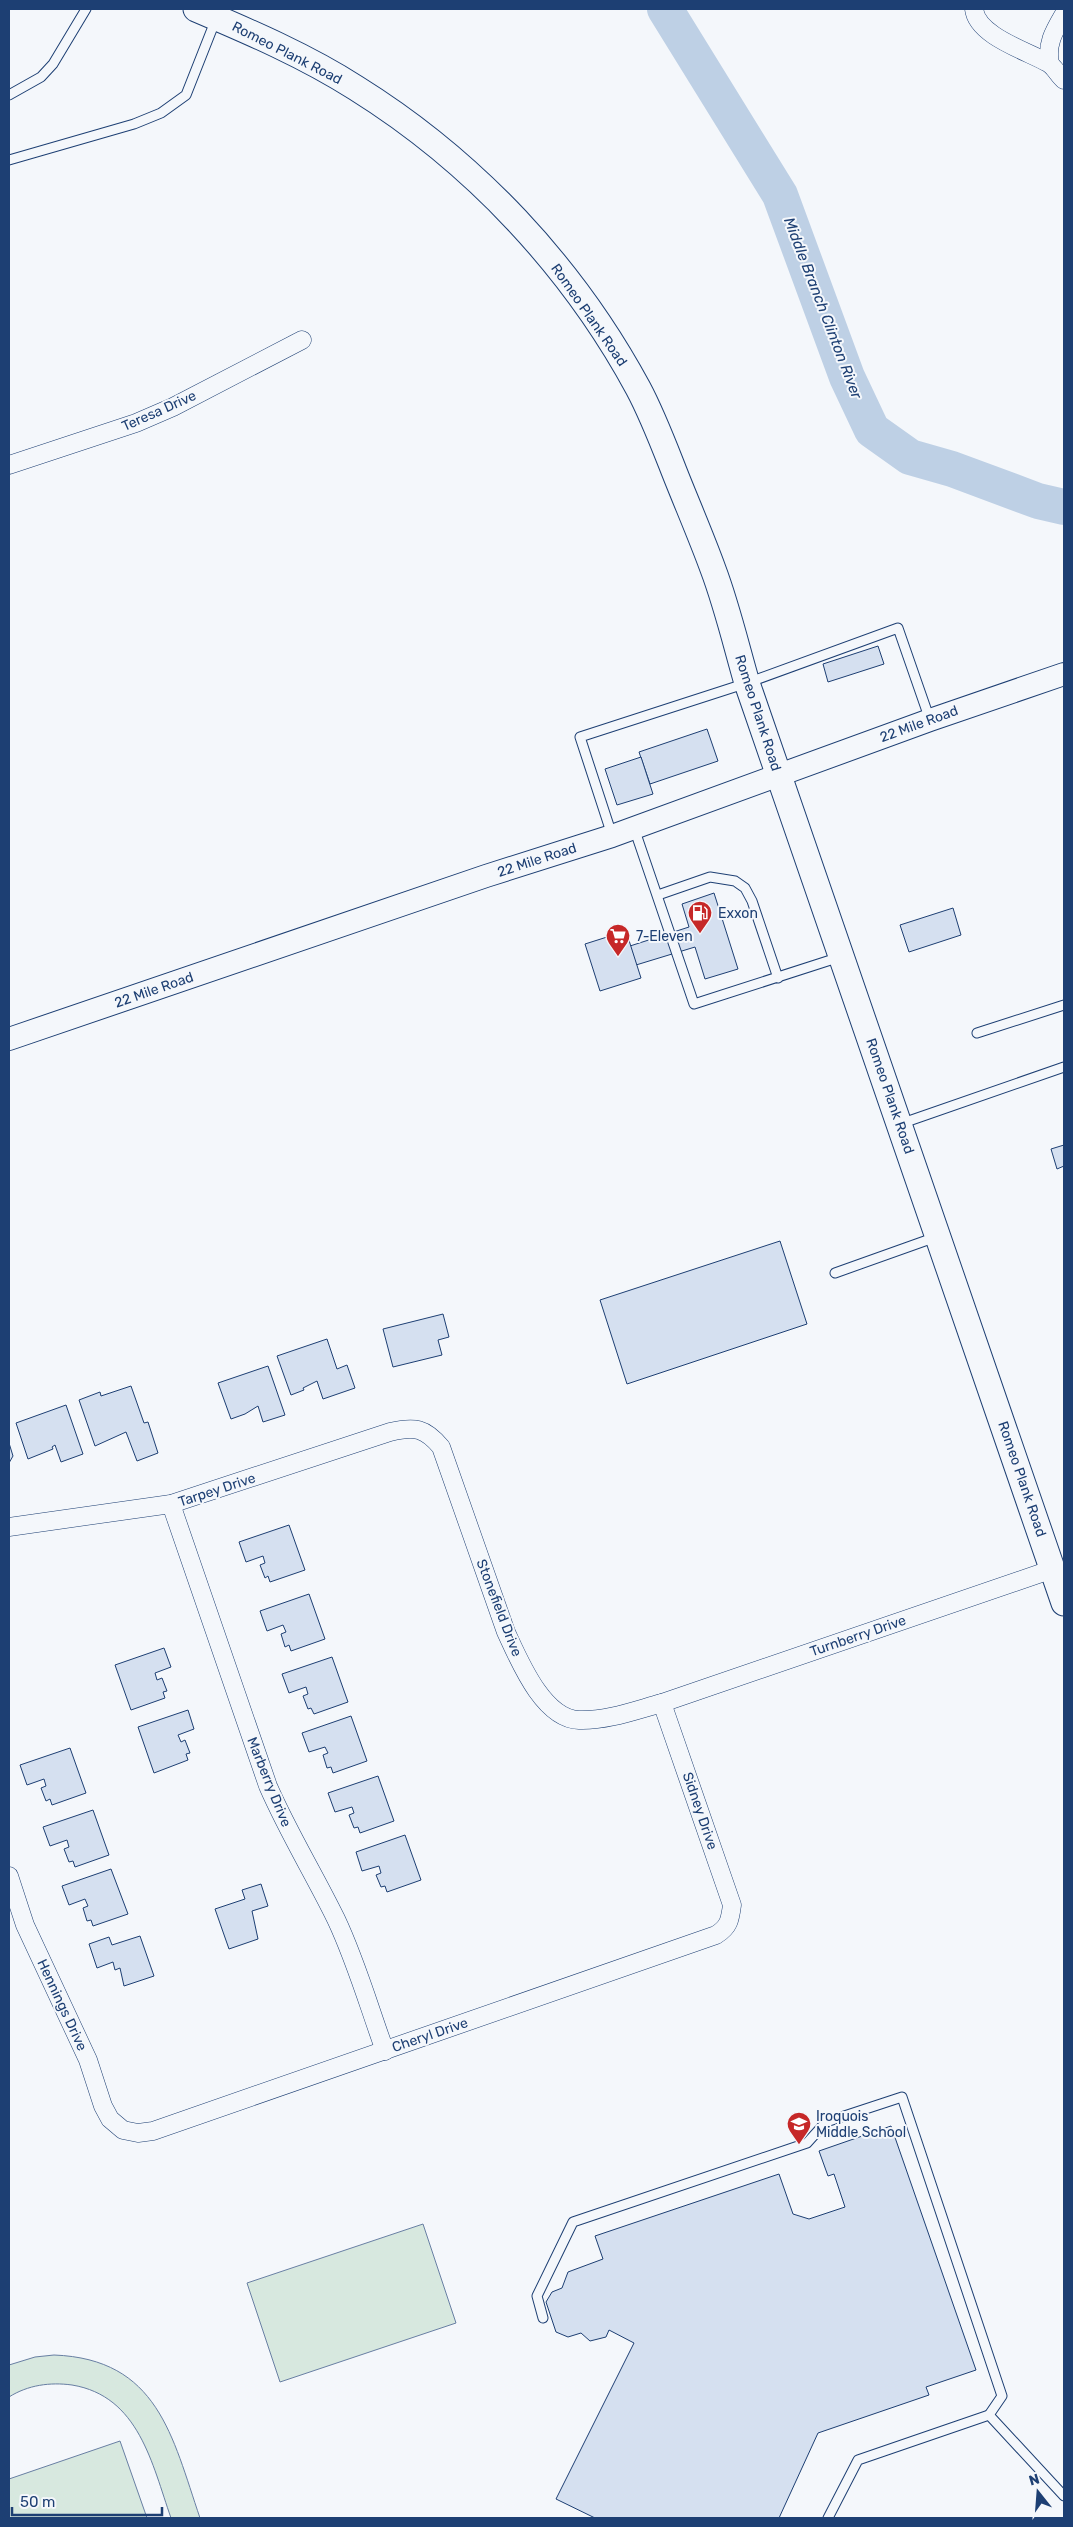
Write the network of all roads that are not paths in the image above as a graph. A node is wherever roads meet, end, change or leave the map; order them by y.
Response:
1 (86, 9) edge
2 (974, 9) edge
3 (1059, 9) edge
4 (206, 13) edge
5 (1064, 13) edge
6 (1050, 64) junction
7 (1064, 80) edge
8 (9, 95) edge
9 (9, 160) edge
10 (302, 340) dead end
11 (9, 464) edge
12 (1064, 674) edge
13 (747, 683) junction
14 (930, 720) junction
15 (779, 775) junction
16 (634, 828) junction
17 (612, 836) junction
18 (658, 895) junction
19 (842, 956) junction
20 (778, 978) junction
21 (1064, 1005) edge
22 (977, 1033) dead end
23 (9, 1039) edge
24 (1064, 1067) edge
25 (900, 1124) junction
26 (938, 1237) junction
27 (835, 1273) dead end
28 (419, 1430) joint
29 (171, 1504) junction
30 (9, 1527) edge
31 (1052, 1569) junction
32 (1064, 1603) edge
33 (662, 1702) junction
34 (10, 1881) edge
35 (730, 1921) joint
36 (385, 2051) junction
37 (123, 2130) joint
38 (544, 2318) dead end
39 (989, 2415) junction
40 (1064, 2496) edge
41 (828, 2518) edge

1 - 8 lane
2 - 6 street
3 - 5 street
4 - 9 lane
4 - 13 main road, Romeo Plank Road
5 - 6 street
6 - 7 street
10 - 11 street, Teresa Drive
12 - 14 street, 22 Mile Road
13 - 14 lane
13 - 15 main road, Romeo Plank Road
13 - 17 lane
14 - 15 street, 22 Mile Road
15 - 16 street, 22 Mile Road
15 - 19 main road, Romeo Plank Road
16 - 17 street, 22 Mile Road
16 - 18 lane
17 - 23 street, 22 Mile Road
18 - 20 lane
18 - 20 lane
19 - 20 lane
19 - 25 main road, Romeo Plank Road
21 - 22 lane
24 - 25 lane
25 - 26 main road, Romeo Plank Road
26 - 27 lane
26 - 31 main road, Romeo Plank Road
28 - 29 street, Tarpey Drive
28 - 33 street, Stonefield Drive
29 - 30 street, Tarpey Drive
29 - 36 street, Marberry Drive
31 - 32 main road, Romeo Plank Road
31 - 33 street, Turnberry Drive
33 - 35 street, Sidney Drive
34 - 37 street, Hennings Drive
35 - 36 street, Cheryl Drive
36 - 37 street, Cheryl Drive
38 - 39 lane
39 - 40 lane
39 - 41 lane

